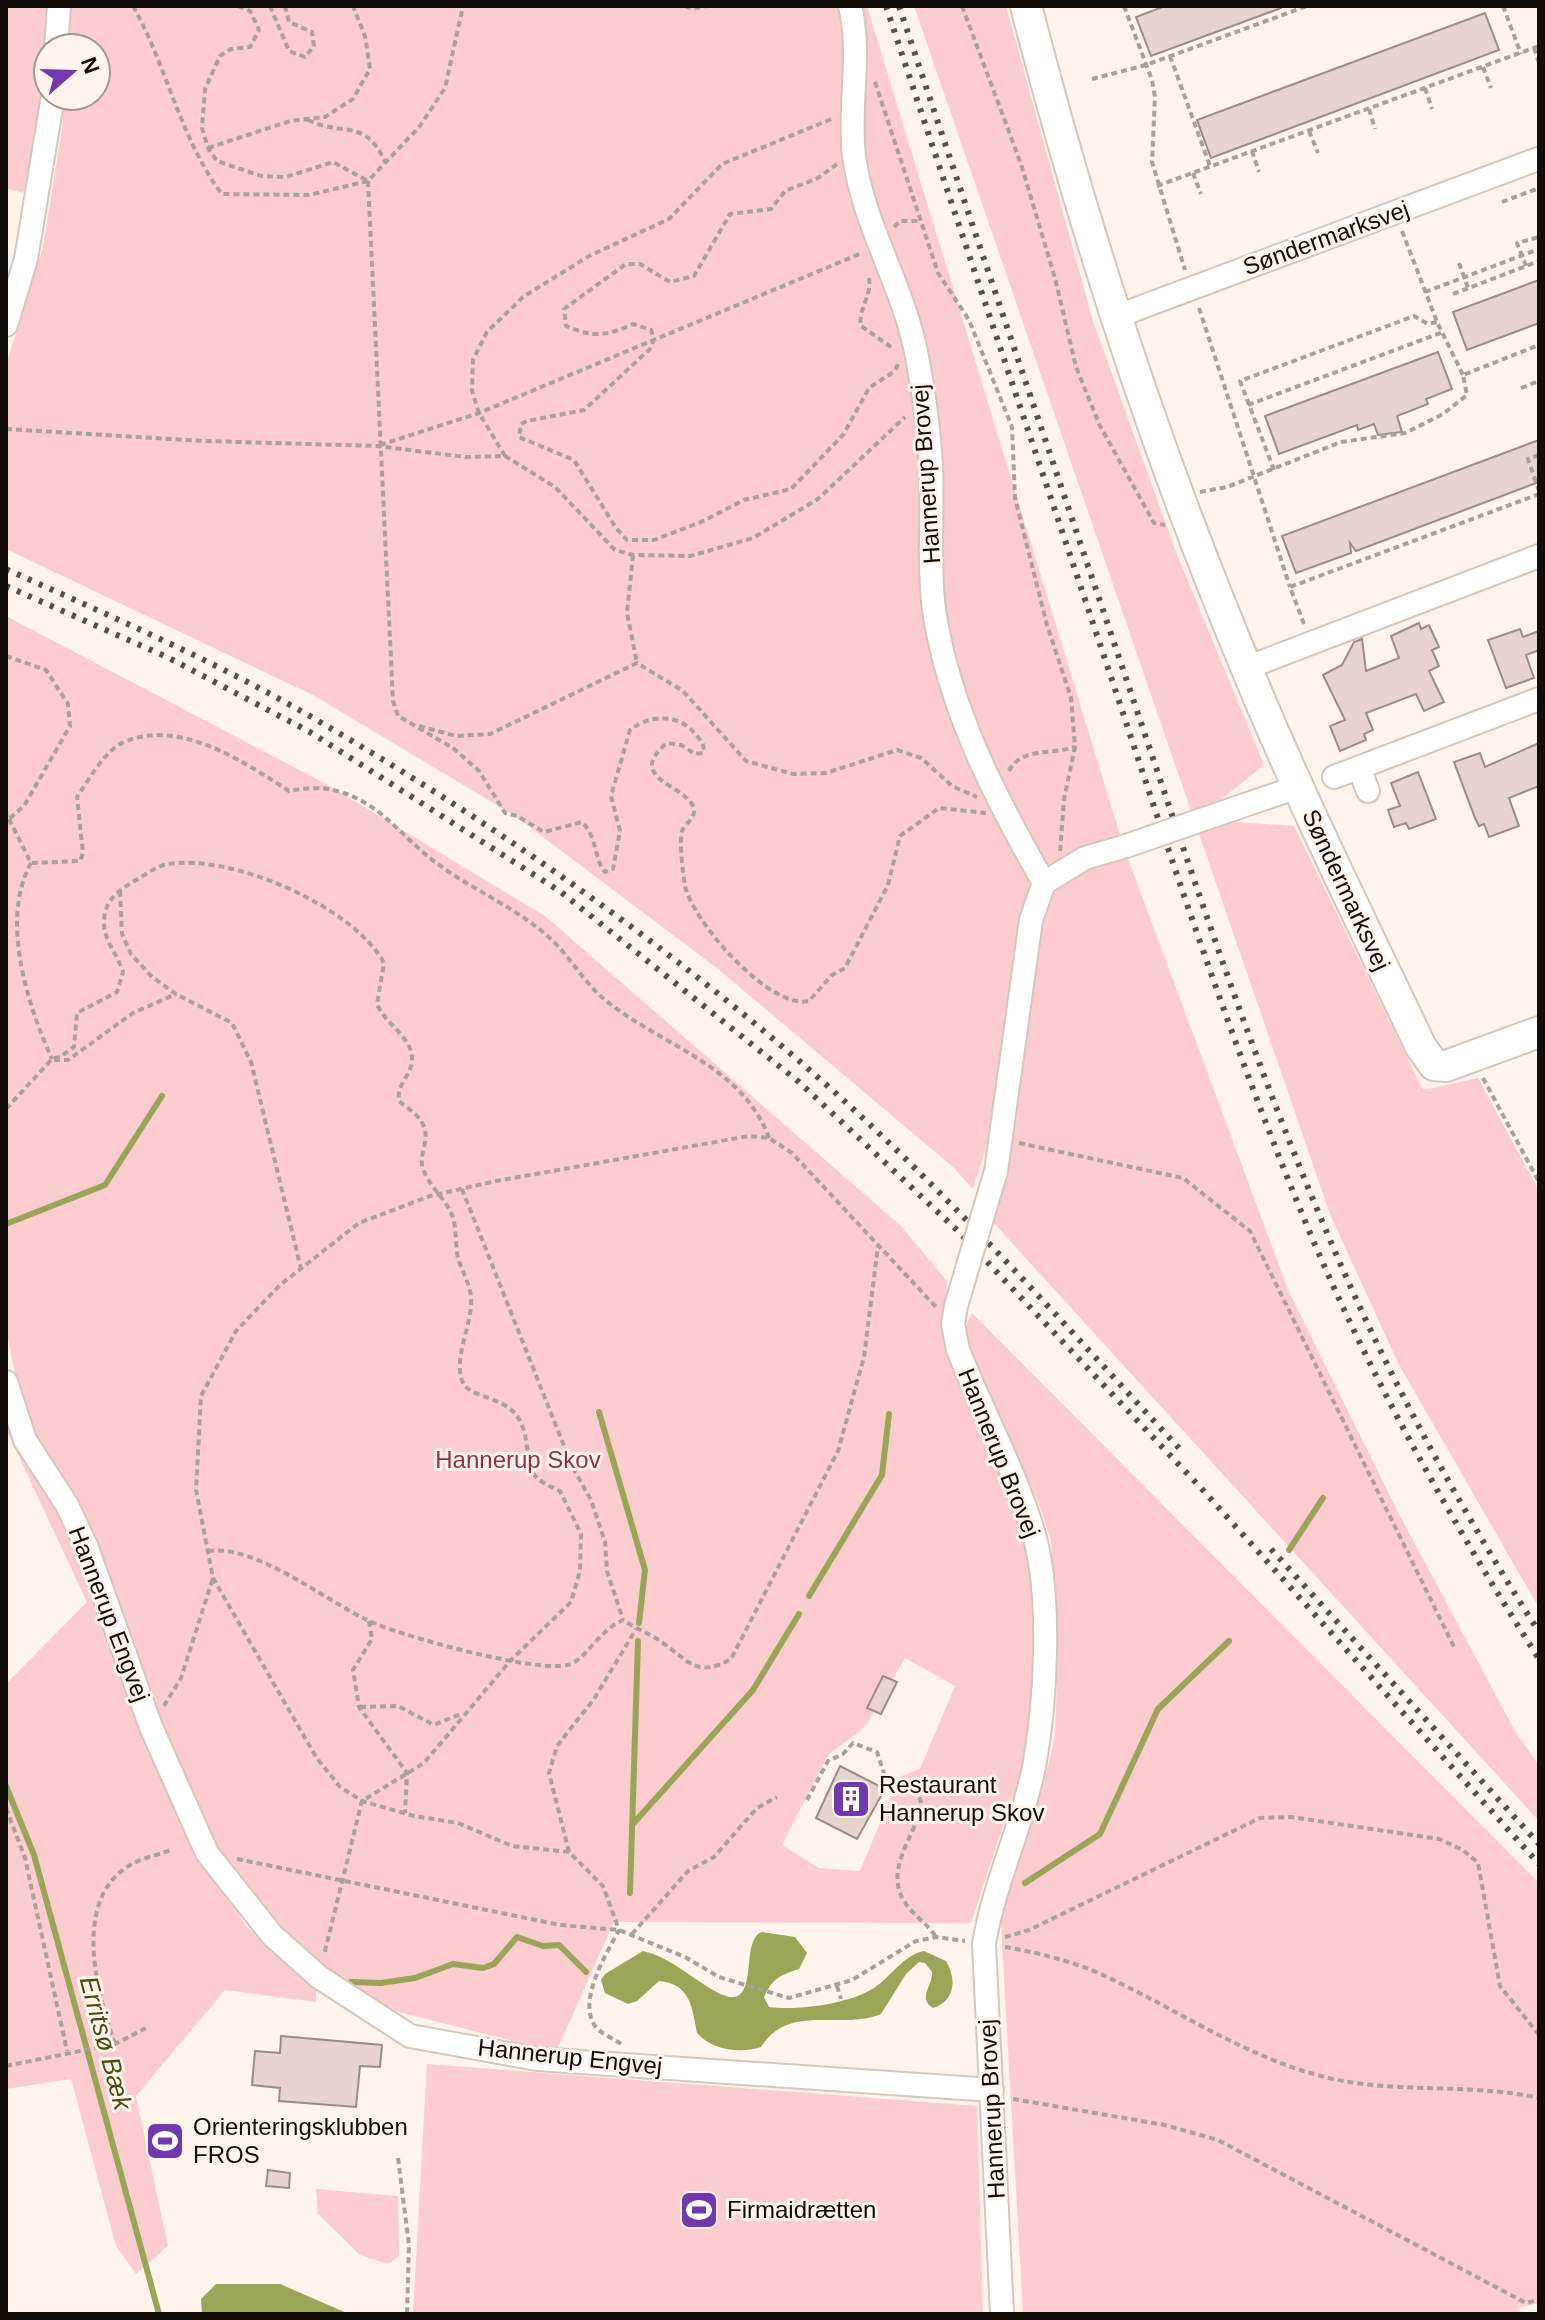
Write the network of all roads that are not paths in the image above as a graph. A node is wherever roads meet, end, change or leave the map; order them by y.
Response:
1 (59, 6) edge
2 (850, 6) edge
3 (1026, 6) edge
4 (57, 32) edge
5 (50, 112) edge
6 (1538, 159) edge
7 (1115, 317) junction
8 (6, 325) edge
9 (1539, 556) edge
10 (1246, 668) junction
11 (1539, 699) edge
12 (1359, 768) junction
13 (1334, 777) dead end
14 (1298, 787) junction
15 (1368, 791) dead end
16 (1053, 877) junction
17 (1539, 1032) edge
18 (6, 1382) edge
19 (992, 2090) junction
20 (1002, 2314) edge

1 - 4 street
2 - 16 street, Hannerup Brovej
3 - 7 street, Søndermarksvej
5 - 8 street
6 - 7 street, Søndermarksvej
7 - 10 street, Søndermarksvej
9 - 10 street
10 - 14 street, Søndermarksvej
11 - 12 street
12 - 13 street
12 - 15 street
14 - 16 street, bridge
14 - 17 street, Søndermarksvej
16 - 19 street, Hannerup Brovej, bridge
18 - 19 street, Hannerup Engvej
19 - 20 street, Hannerup Brovej

